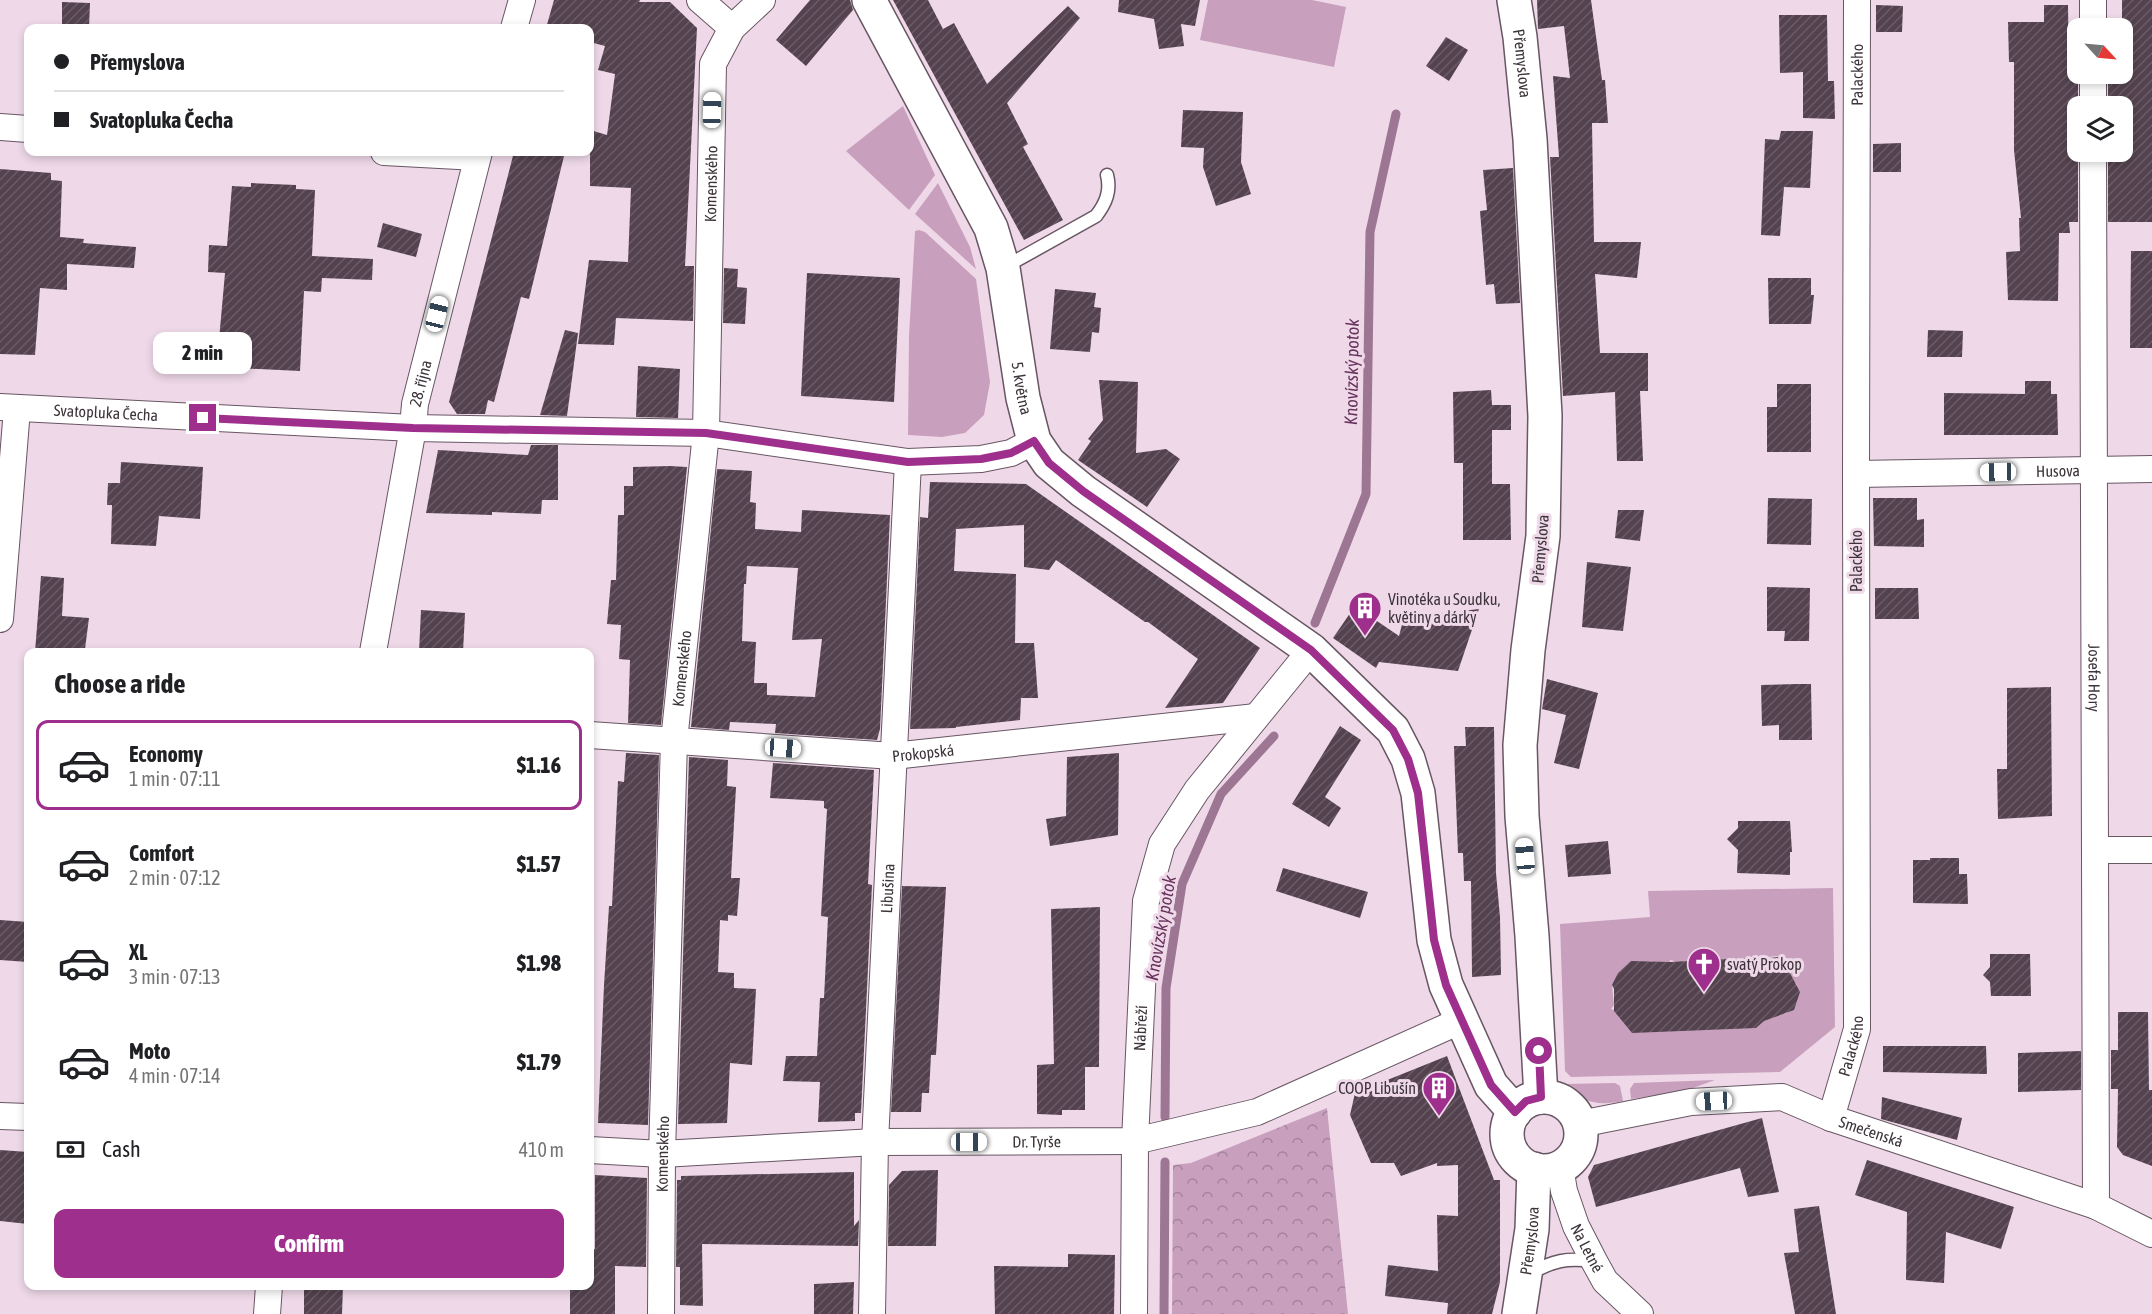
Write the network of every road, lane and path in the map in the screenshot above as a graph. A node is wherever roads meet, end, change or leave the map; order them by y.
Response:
1 (522, 0) edge
2 (700, 0) edge
3 (762, 0) edge
4 (869, 0) edge
5 (1514, 0) edge
6 (1857, 0) edge
7 (2093, 0) edge
8 (2093, 18) edge
9 (515, 24) edge
10 (732, 28) junction
11 (0, 127) edge
12 (24, 129) edge
13 (477, 156) edge
14 (2093, 162) edge
15 (1107, 175) dead end
16 (1003, 268) junction
17 (8, 408) edge
18 (413, 428) junction
19 (706, 433) junction
20 (1034, 441) junction
21 (908, 462) junction
22 (2152, 469) edge
23 (2093, 470) junction
24 (1856, 474) junction
25 (0, 619) edge
26 (374, 648) edge
27 (1311, 650) junction
28 (1256, 717) junction
29 (594, 735) edge
30 (674, 741) junction
31 (893, 756) junction
32 (2097, 850) junction
33 (2152, 850) edge
34 (1460, 1021) junction
35 (1528, 1104) junction
36 (0, 1116) edge
37 (24, 1117) edge
38 (1831, 1118) junction
39 (1580, 1124) junction
40 (1134, 1141) junction
41 (875, 1142) junction
42 (594, 1150) edge
43 (662, 1154) junction
44 (1547, 1168) junction
45 (2096, 1206) junction
46 (2152, 1234) edge
47 (1594, 1261) junction
48 (1526, 1276) junction
49 (269, 1290) edge
50 (267, 1314) edge
51 (661, 1314) edge
52 (872, 1314) edge
53 (1134, 1314) edge
54 (1520, 1314) edge
55 (1640, 1314) edge

1 - 9 street
2 - 10 street
3 - 10 street, Komenského
4 - 16 street, 5. května
5 - 35 street, Přemyslova
6 - 24 street, Palackého
7 - 8 street
10 - 19 street, Komenského
11 - 12 street
13 - 18 street, 28. října
14 - 23 street, Josefa Hory
15 - 16 lane
16 - 20 street, 5. května
17 - 18 street, Svatopluka Čecha
17 - 25 street
18 - 19 street, Svatopluka Čecha
18 - 26 street, 28. října
19 - 21 street, Svatopluka Čecha
19 - 30 street, Komenského
20 - 21 street, Svatopluka Čecha
20 - 27 street, 5. května
21 - 31 street, Libušina
22 - 23 street, Husova
23 - 24 street, Husova
23 - 32 street, Josefa Hory
24 - 38 street, Palackého
27 - 28 street, Nábřeží
27 - 34 street, 5. května
28 - 31 street, Prokopská
28 - 40 street, Nábřeží
29 - 30 street, Prokopská
30 - 31 street, Prokopská
30 - 43 street, Komenského
31 - 41 street, Libušina
32 - 33 street
32 - 45 street, Josefa Hory
34 - 35 street, 5. května
34 - 40 street, Dr. Tyrše
35 - 39 street
35 - 44 street, Přemyslova
36 - 37 street
38 - 39 street, Smečenská
38 - 45 street, Smečenská
39 - 44 street
40 - 41 street, Dr. Tyrše
40 - 53 street, Nábřeží
41 - 43 street, Dr. Tyrše
41 - 52 street, Libušina
42 - 43 street, Dr. Tyrše
43 - 51 street, Komenského
44 - 47 street, Na Letné
44 - 48 street, Přemyslova
45 - 46 street, Smečenská
47 - 48 lane
47 - 55 street, Na Letné
48 - 54 street, Přemyslova
49 - 50 street

